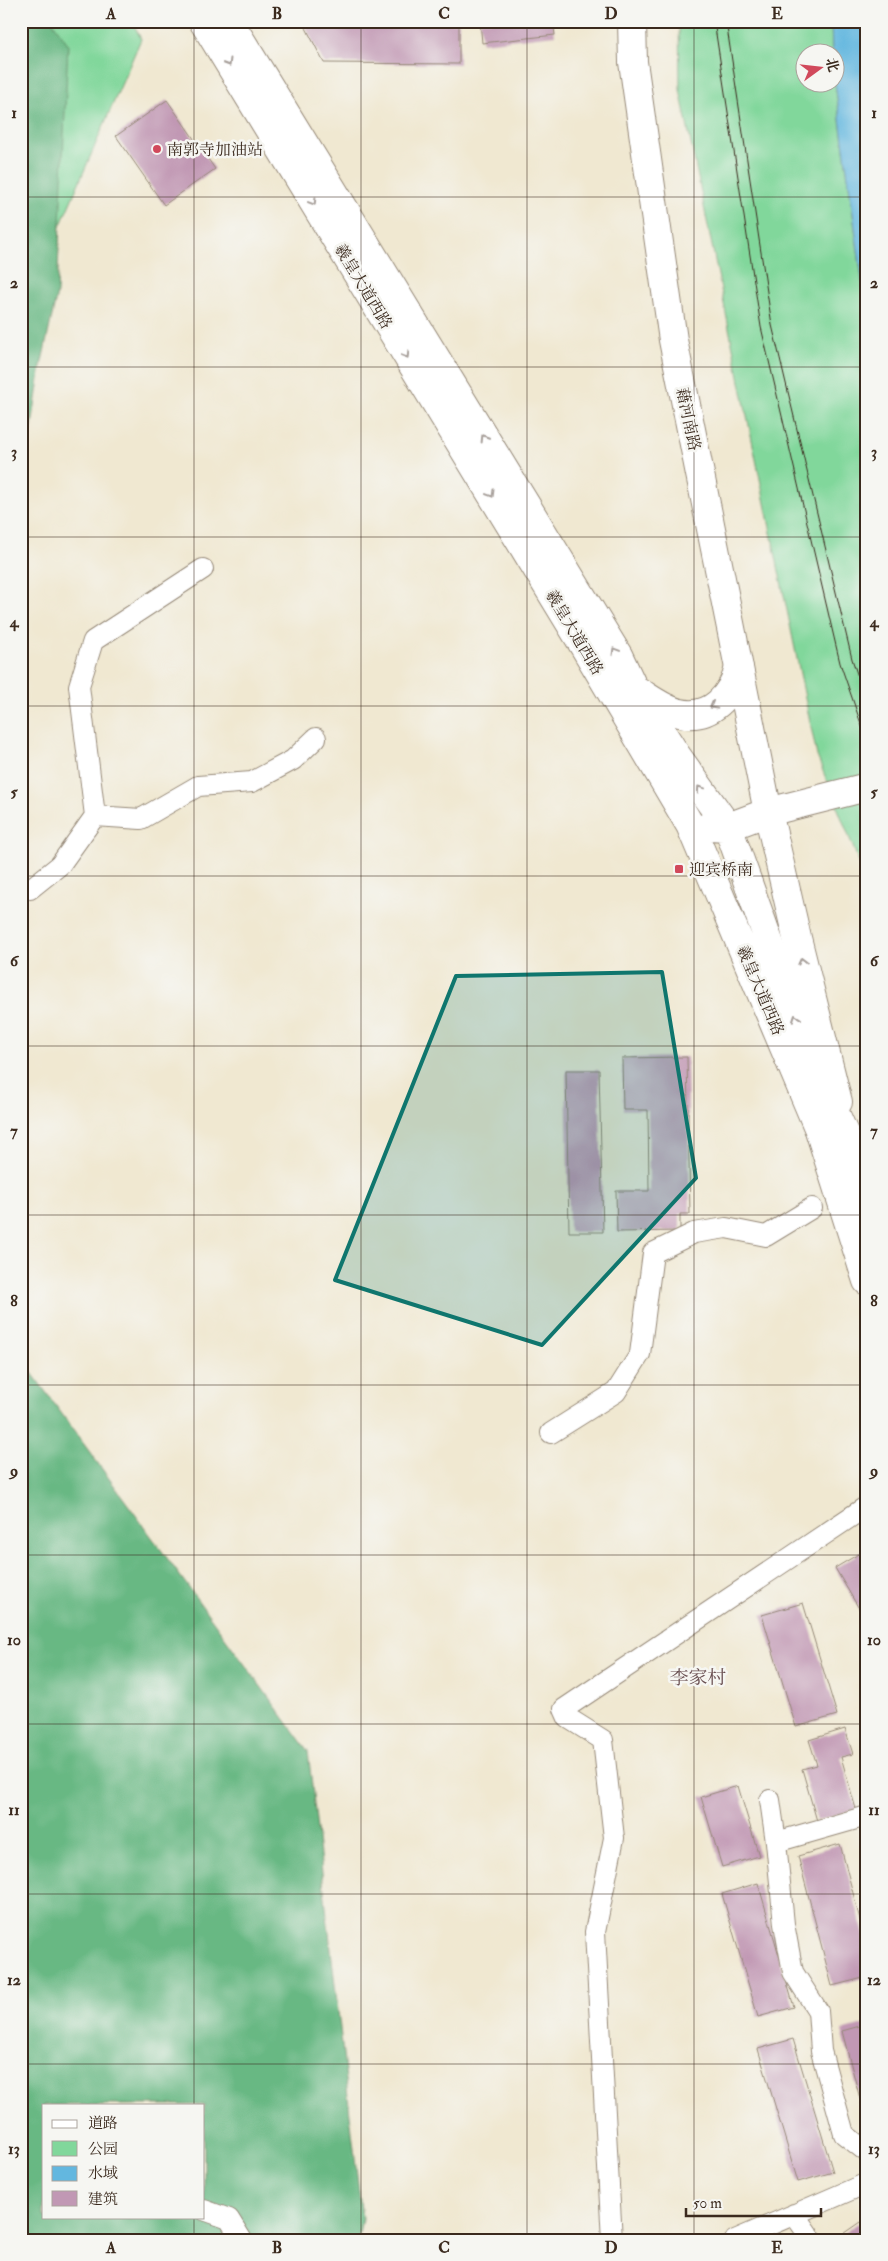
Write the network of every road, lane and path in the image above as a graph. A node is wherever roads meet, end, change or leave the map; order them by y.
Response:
1 (203, 21) edge
2 (229, 21) edge
3 (632, 21) edge
4 (203, 569) dead end
5 (739, 668) junction
6 (634, 689) junction
7 (316, 738) dead end
8 (867, 787) edge
9 (768, 812) junction
10 (95, 816) junction
11 (690, 825) junction
12 (728, 827) junction
13 (24, 891) edge
14 (849, 1144) junction
15 (867, 1201) edge
16 (812, 1208) dead end
17 (867, 1281) edge
18 (551, 1433) dead end
19 (867, 1506) edge
20 (770, 1800) dead end
21 (867, 1816) edge
22 (776, 1842) junction
23 (867, 2152) edge
24 (867, 2183) edge
25 (205, 2210) edge
26 (794, 2214) junction
27 (242, 2240) edge
28 (612, 2240) edge
29 (735, 2240) edge
30 (812, 2240) edge

1 -> 11 main road, 羲皇大道西路
6 -> 2 main road, 羲皇大道西路
3 - 5 main road, 藉河南路
4 - 10 street
5 -> 6 main road
5 - 9 main road, 藉河南路
12 -> 6 main road, 羲皇大道西路
7 - 10 street
8 - 9 main road
9 - 12 main road
14 -> 9 main road, 藉河南路
10 - 13 street
11 - 12 main road
11 - 17 main road, 羲皇大道西路
14 -> 12 main road, 羲皇大道西路
14 - 15 main road, 羲皇大道西路
16 - 18 street
19 - 28 street
20 - 22 street
21 - 22 street
22 - 23 street
24 - 26 street
25 - 27 street
26 - 29 street
26 - 30 street

